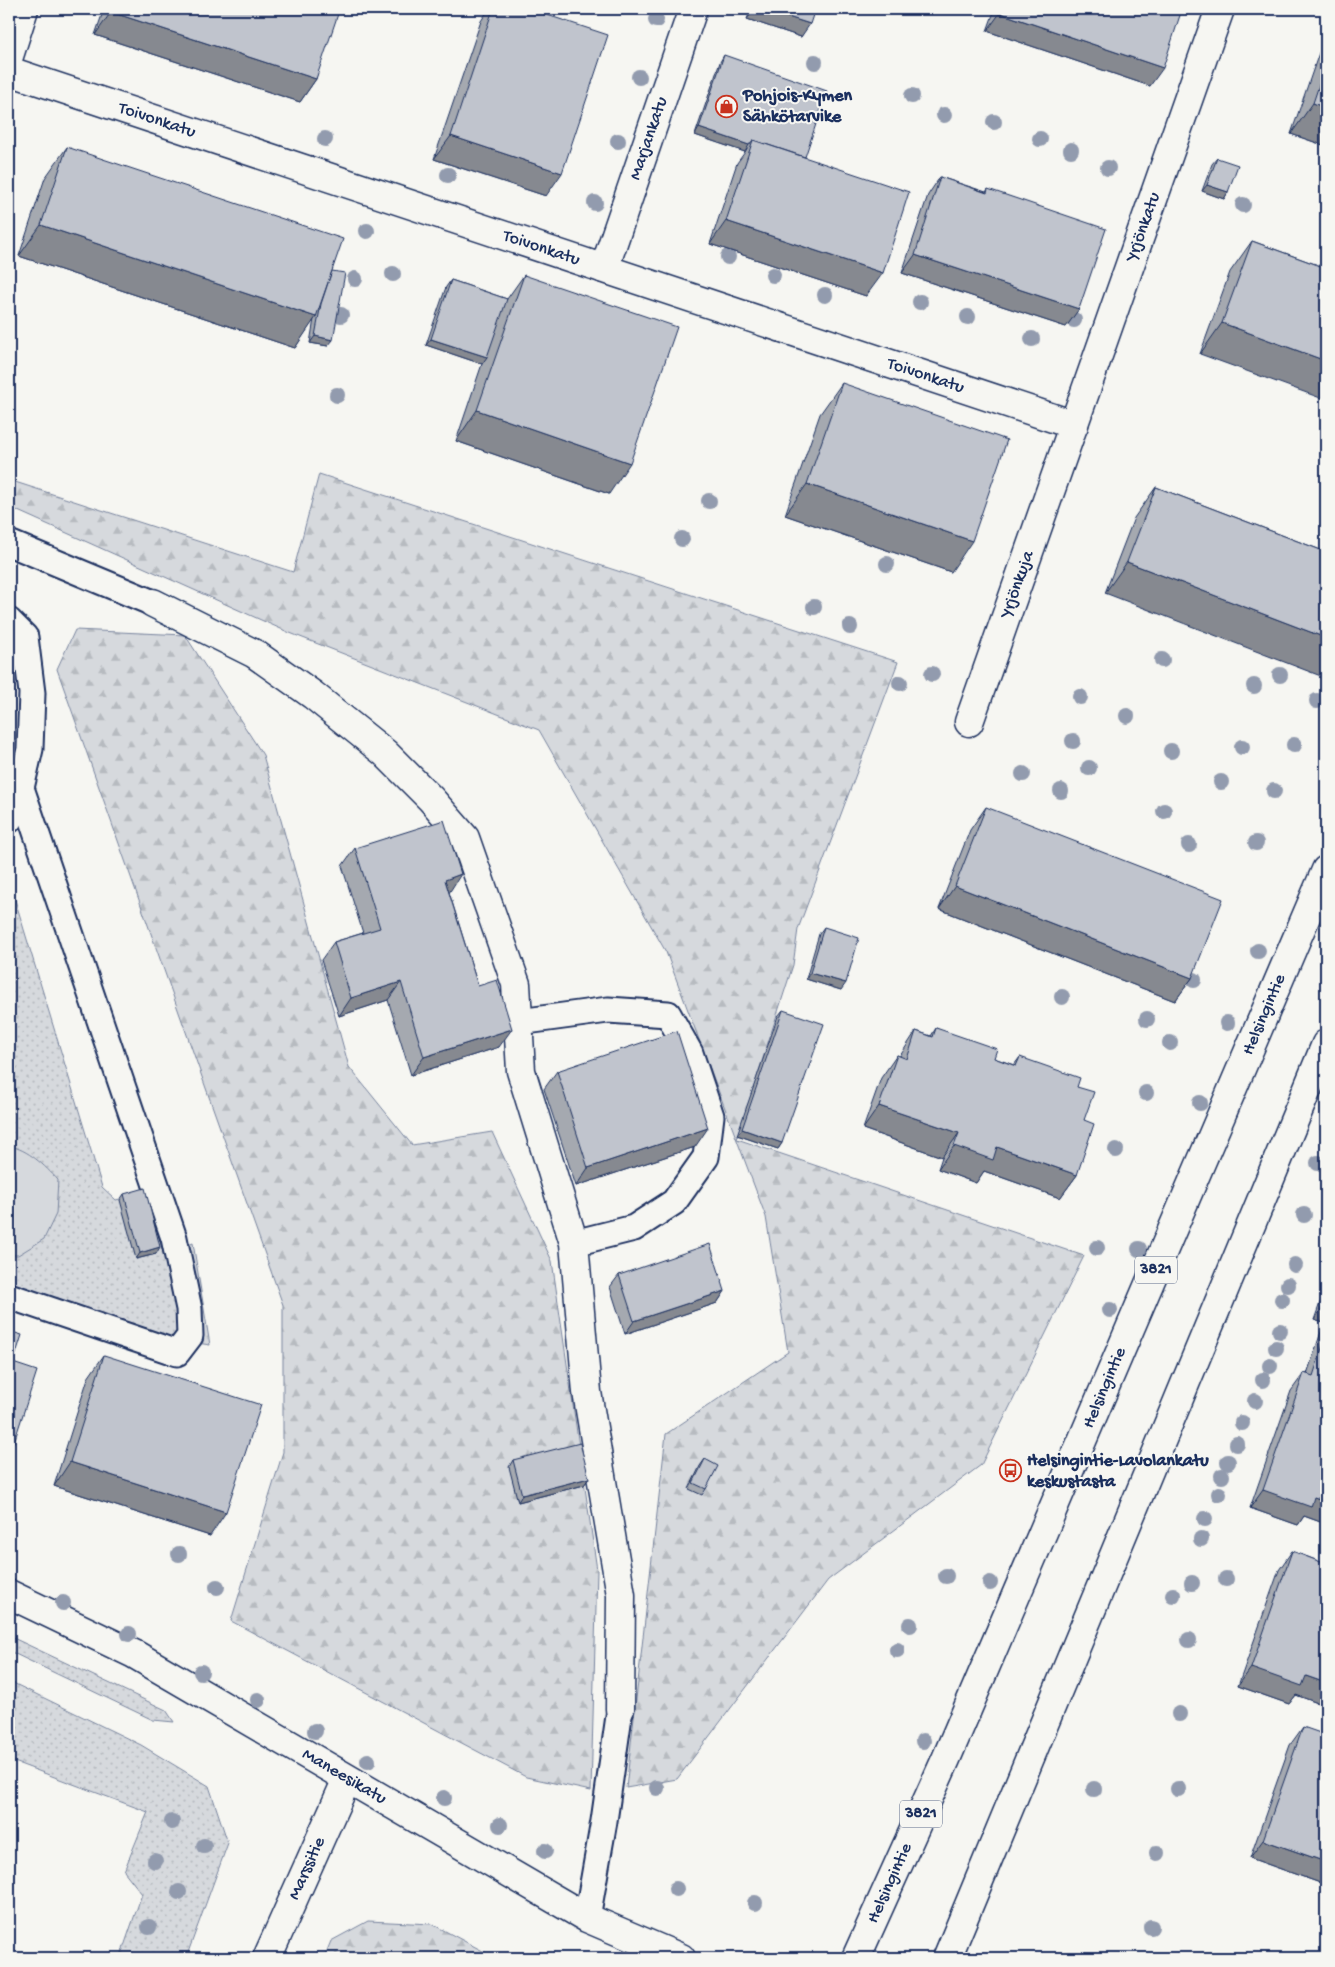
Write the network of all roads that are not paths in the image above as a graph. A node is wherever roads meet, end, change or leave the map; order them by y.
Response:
1 (24, 9) edge
2 (693, 9) edge
3 (1220, 9) edge
4 (9, 56) edge
5 (9, 71) edge
6 (604, 269) junction
7 (1070, 435) junction
8 (9, 543) edge
9 (153, 603) joint
10 (9, 621) edge
11 (969, 722) dead end
12 (21, 788) junction
13 (9, 820) edge
14 (1326, 870) edge
15 (519, 1022) junction
16 (1326, 1044) edge
17 (574, 1243) junction
18 (9, 1296) edge
19 (9, 1594) edge
20 (620, 1709) joint
21 (347, 1779) junction
22 (587, 1918) junction
23 (267, 1958) edge
24 (681, 1958) edge
25 (856, 1958) edge
26 (947, 1958) edge

1 - 4 street
2 - 6 street, Marjankatu
3 - 7 street, Yrjönkatu
5 - 6 street, Toivonkatu
6 - 7 street, Toivonkatu
7 - 11 street, Yrjönkuja
8 - 9 lane
9 - 15 street
10 - 12 lane
12 - 13 lane
12 - 18 lane
14 - 25 street, Helsingintie / 3821
15 - 17 street
15 - 17 lane
16 - 26 street
17 - 20 street
19 - 21 street, Maneesikatu
20 - 22 lane
21 - 22 street, Maneesikatu
21 - 23 street, Marssitie
22 - 24 street, Maneesikatu

